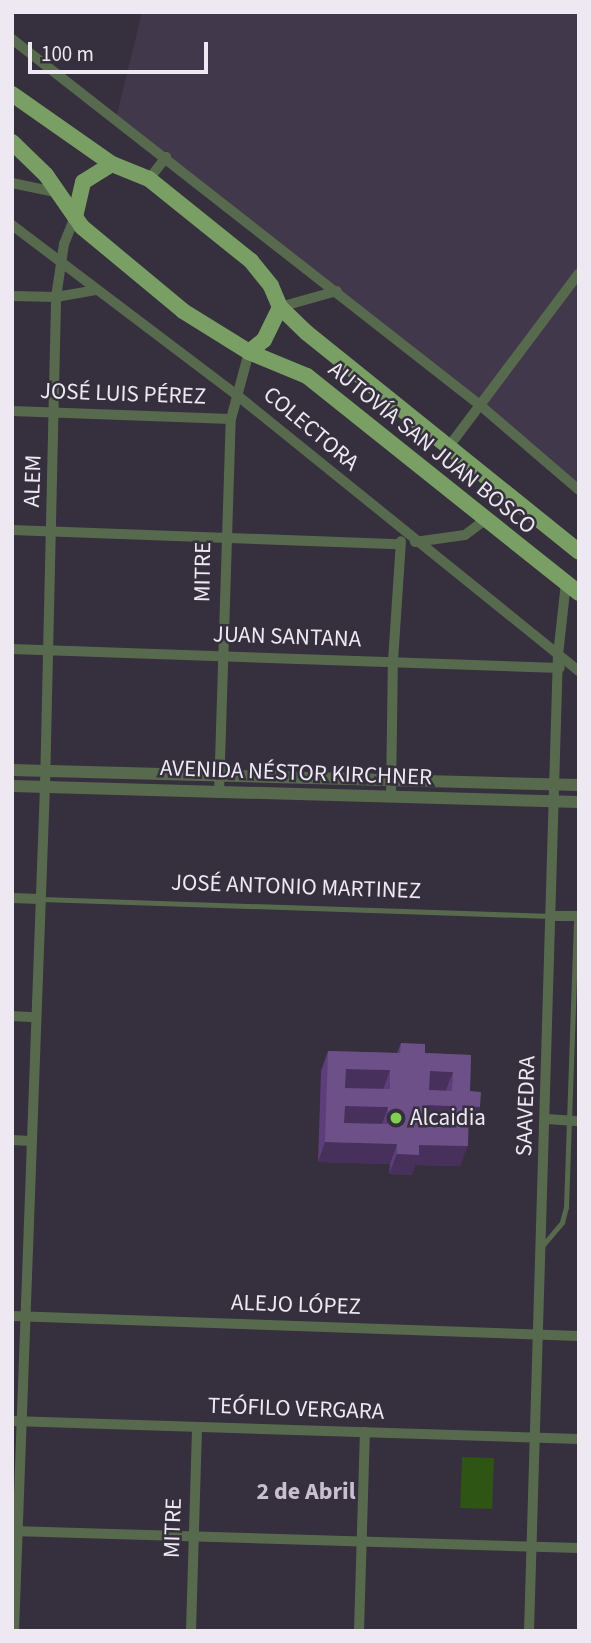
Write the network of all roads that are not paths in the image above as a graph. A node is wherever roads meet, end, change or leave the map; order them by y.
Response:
1 (12, 39) edge
2 (12, 94) edge
3 (12, 142) edge
4 (166, 157) junction
5 (112, 164) junction
6 (149, 179) junction
7 (12, 183) edge
8 (59, 193) junction
9 (75, 217) junction
10 (12, 225) edge
11 (60, 262) junction
12 (579, 273) edge
13 (95, 290) junction
14 (337, 291) junction
15 (12, 296) edge
16 (56, 297) junction
17 (280, 307) junction
18 (249, 352) junction
19 (238, 396) junction
20 (481, 406) junction
21 (12, 411) edge
22 (56, 412) junction
23 (231, 419) junction
24 (450, 445) junction
25 (579, 490) edge
26 (485, 520) junction
27 (12, 530) edge
28 (52, 531) junction
29 (411, 538) junction
30 (225, 540) junction
31 (399, 544) junction
32 (579, 552) edge
33 (572, 588) edge
34 (12, 649) edge
35 (49, 650) junction
36 (558, 655) junction
37 (223, 656) junction
38 (393, 661) junction
39 (560, 668) junction
40 (579, 671) edge
41 (12, 770) edge
42 (45, 771) junction
43 (218, 777) junction
44 (389, 781) junction
45 (557, 785) junction
46 (579, 785) edge
47 (12, 786) edge
48 (45, 787) junction
49 (219, 793) junction
50 (391, 796) junction
51 (556, 801) junction
52 (579, 802) edge
53 (12, 898) edge
54 (40, 899) junction
55 (552, 916) junction
56 (577, 916) edge
57 (12, 1016) edge
58 (34, 1017) junction
59 (547, 1119) junction
60 (574, 1121) edge
61 (12, 1140) edge
62 (30, 1141) junction
63 (543, 1245) junction
64 (12, 1316) edge
65 (24, 1317) junction
66 (540, 1335) junction
67 (579, 1336) edge
68 (16, 1421) edge
69 (197, 1426) junction
70 (365, 1432) junction
71 (536, 1438) junction
72 (579, 1439) edge
73 (15, 1531) edge
74 (194, 1537) junction
75 (362, 1542) junction
76 (533, 1547) junction
77 (579, 1548) edge
78 (14, 1631) edge
79 (191, 1631) edge
80 (359, 1631) edge
81 (529, 1631) edge

1 - 4 street
2 - 5 main road, AUTOVÍA SAN JUAN BOSCO
3 - 8 main road, AUTOVÍA SAN JUAN BOSCO
4 - 6 street
4 - 14 street
5 - 6 main road, AUTOVÍA SAN JUAN BOSCO
5 - 9 main road
6 - 17 main road, AUTOVÍA SAN JUAN BOSCO
7 - 8 street
8 - 9 main road, AUTOVÍA SAN JUAN BOSCO
9 - 11 street, ALEM
9 - 18 main road, AUTOVÍA SAN JUAN BOSCO
10 - 11 street, COLECTORA
11 - 13 street, COLECTORA
11 - 16 street, ALEM
12 - 20 street
13 - 16 street
13 - 19 street, COLECTORA
14 - 17 street
14 - 20 street
15 - 16 street
16 - 22 street, ALEM
17 - 18 main road
17 - 24 main road, AUTOVÍA SAN JUAN BOSCO
18 - 19 street, MITRE
18 - 26 main road, AUTOVÍA SAN JUAN BOSCO
19 - 23 street, MITRE
19 - 29 street, COLECTORA
20 - 24 street
20 - 25 street
21 - 22 street, JOSÉ LUIS PÉREZ
22 - 23 street, JOSÉ LUIS PÉREZ
22 - 28 street, ALEM
23 - 30 street, MITRE
24 - 32 main road, AUTOVÍA SAN JUAN BOSCO
26 - 29 street
26 - 33 main road, AUTOVÍA SAN JUAN BOSCO
27 - 28 street
28 - 30 street
28 - 35 street, ALEM
29 - 31 street
29 - 36 street, COLECTORA
30 - 31 street
30 - 37 street, MITRE
31 - 38 street
33 - 36 street, SAAVEDRA
34 - 35 street, JUAN SANTANA
35 - 37 street, JUAN SANTANA
35 - 42 street, ALEM
36 - 39 street, SAAVEDRA
36 - 40 street, COLECTORA
37 - 38 street, JUAN SANTANA
37 - 43 street, MITRE
38 - 39 street, JUAN SANTANA
38 - 44 street
39 - 45 street, SAAVEDRA
41 - 42 street, AVENIDA NÉSTOR KIRCHNER
42 - 43 street, AVENIDA NÉSTOR KIRCHNER
42 - 48 street, ALEM
43 - 44 street, AVENIDA NÉSTOR KIRCHNER
43 - 49 street, MITRE
44 - 45 street, AVENIDA NÉSTOR KIRCHNER
44 - 50 street
45 - 46 street, AVENIDA NÉSTOR KIRCHNER
45 - 51 street, SAAVEDRA
47 - 48 street, AVENIDA NÉSTOR KIRCHNER
48 - 49 street, AVENIDA NÉSTOR KIRCHNER
48 - 54 street, ALEM
49 - 50 street, AVENIDA NÉSTOR KIRCHNER
50 - 51 street, AVENIDA NÉSTOR KIRCHNER
51 - 52 street, AVENIDA NÉSTOR KIRCHNER
51 - 55 street, SAAVEDRA
53 - 54 street, JOSÉ ANTONIO MARTINEZ
54 - 55 lane, JOSÉ ANTONIO MARTINEZ
54 - 58 street, ALEM
55 - 56 street, JOSÉ ANTONIO MARTINEZ
55 - 59 street, SAAVEDRA
56 - 60 lane
57 - 58 street
58 - 62 street, ALEM
59 - 60 street
59 - 63 street, SAAVEDRA
60 - 63 lane
61 - 62 street
62 - 65 street, ALEM
63 - 66 street, SAAVEDRA
64 - 65 street, ALEJO LÓPEZ
65 - 66 street, ALEJO LÓPEZ
65 - 68 street, ALEM
66 - 67 street, ALEJO LÓPEZ
66 - 71 street, SAAVEDRA
68 - 69 street, TEÓFILO VERGARA
68 - 73 street, ALEM
69 - 70 street, TEÓFILO VERGARA
69 - 74 street, MITRE
70 - 71 street, TEÓFILO VERGARA
70 - 75 street
71 - 72 street, TEÓFILO VERGARA
71 - 76 street, SAAVEDRA
73 - 74 street
73 - 78 street, ALEM
74 - 75 street
74 - 79 street, MITRE
75 - 76 street
75 - 80 street
76 - 77 street
76 - 81 street, SAAVEDRA

